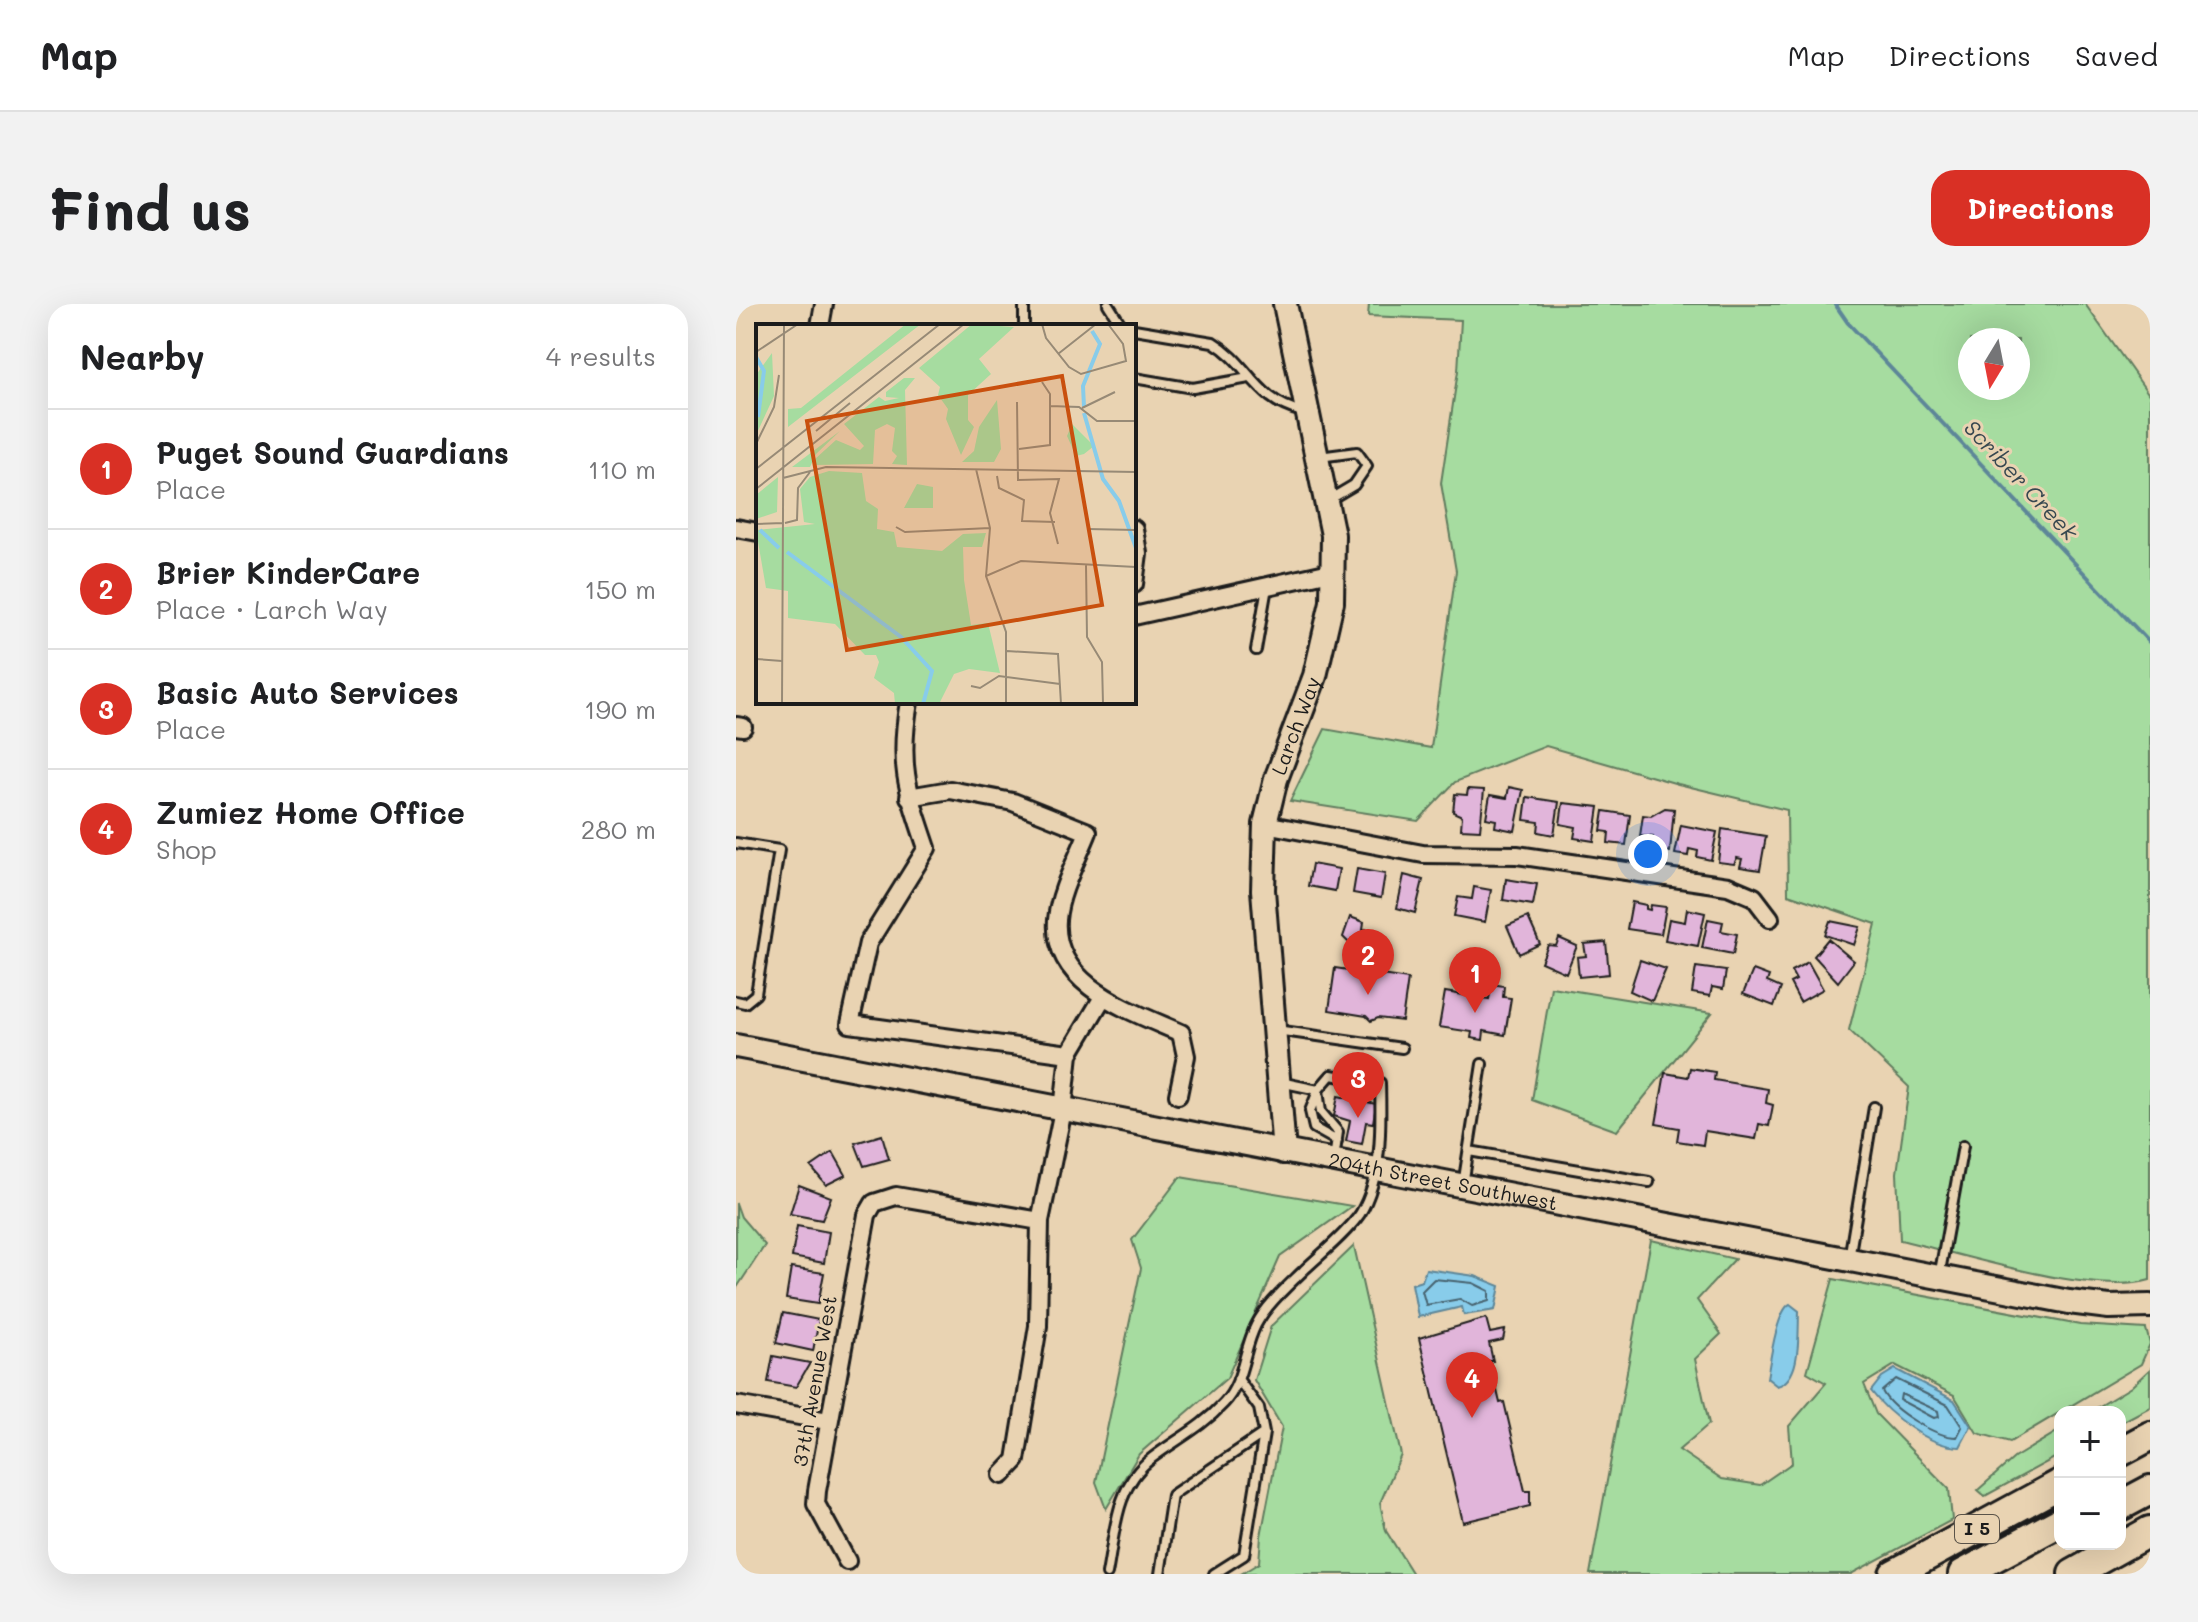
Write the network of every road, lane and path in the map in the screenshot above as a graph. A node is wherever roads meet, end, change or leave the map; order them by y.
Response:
1 (824, 304) edge
2 (1108, 304) edge
3 (1285, 304) edge
4 (820, 324) edge
5 (1121, 324) edge
6 (1136, 329) edge
7 (1136, 378) edge
8 (1249, 378) junction
9 (1308, 413) junction
10 (1317, 458) junction
11 (1326, 501) junction
12 (736, 528) edge
13 (756, 532) edge
14 (1136, 541) edge
15 (1136, 568) edge
16 (1335, 571) junction
17 (1267, 586) junction
18 (1136, 616) edge
19 (1256, 650) dead end
20 (909, 704) edge
21 (909, 797) junction
22 (1265, 824) junction
23 (736, 843) edge
24 (1770, 918) dead end
25 (1103, 997) junction
26 (736, 1001) edge
27 (1273, 1029) junction
28 (736, 1046) edge
29 (1402, 1048) dead end
30 (1069, 1054) junction
31 (1482, 1064) dead end
32 (1278, 1082) junction
33 (1318, 1090) junction
34 (1178, 1095) dead end
35 (1874, 1107) dead end
36 (1063, 1110) junction
37 (1336, 1145) junction
38 (1963, 1146) dead end
39 (1469, 1151) junction
40 (1284, 1152) junction
41 (1375, 1169) junction
42 (1649, 1182) dead end
43 (1463, 1186) junction
44 (1040, 1221) junction
45 (1849, 1260) junction
46 (1939, 1278) junction
47 (2150, 1306) edge
48 (1238, 1379) junction
49 (736, 1405) edge
50 (828, 1421) junction
51 (1264, 1433) junction
52 (2150, 1436) edge
53 (2126, 1449) edge
54 (2150, 1474) edge
55 (1002, 1475) dead end
56 (2054, 1487) edge
57 (2126, 1487) edge
58 (2150, 1490) edge
59 (2126, 1503) edge
60 (2054, 1525) edge
61 (2150, 1531) edge
62 (2054, 1541) edge
63 (847, 1561) dead end
64 (1107, 1574) edge
65 (1160, 1574) edge
66 (1214, 1574) edge
67 (1894, 1574) edge
68 (1963, 1574) edge
69 (1993, 1574) edge
70 (2073, 1574) edge

1 - 4 street
2 - 5 lane
3 - 9 street, Larch Way
6 - 8 lane
7 - 8 lane
8 - 9 lane
9 - 10 street, Larch Way
10 - 11 street, Larch Way
10 - 11 lane
11 - 16 street, Larch Way
12 - 13 street
14 - 15 street
16 - 17 street
16 - 22 street, Larch Way
17 - 18 street
17 - 19 lane
20 - 21 street
21 - 25 street
21 - 30 street
22 - 24 street
22 - 27 street, Larch Way
23 - 26 lane
25 - 30 street
25 - 34 street
27 - 29 lane
27 - 32 street, Larch Way
28 - 36 street, 204th Street Southwest
30 - 36 street
31 - 39 lane
32 - 33 lane
32 - 40 street, Larch Way
33 - 37 lane
33 - 37 lane
33 - 41 lane
35 - 45 lane
36 - 40 street, 204th Street Southwest
36 - 44 street
37 - 40 street, 204th Street Southwest
37 - 41 street, 204th Street Southwest
38 - 46 lane
39 - 42 lane
39 - 43 lane
41 - 43 street, 204th Street Southwest
41 - 48 lane
43 - 45 street, 204th Street Southwest
44 - 50 street, 37th Avenue West
44 - 55 street
45 - 46 street, 204th Street Southwest
46 - 47 street, 204th Street Southwest
48 - 51 lane
48 - 64 lane
49 - 50 street
50 - 63 street, 37th Avenue West
51 - 65 lane
51 - 66 lane
52 - 53 highway
54 - 57 highway
56 - 67 highway, I 5
58 - 59 highway
60 - 68 highway
61 - 70 highway
62 - 69 highway

